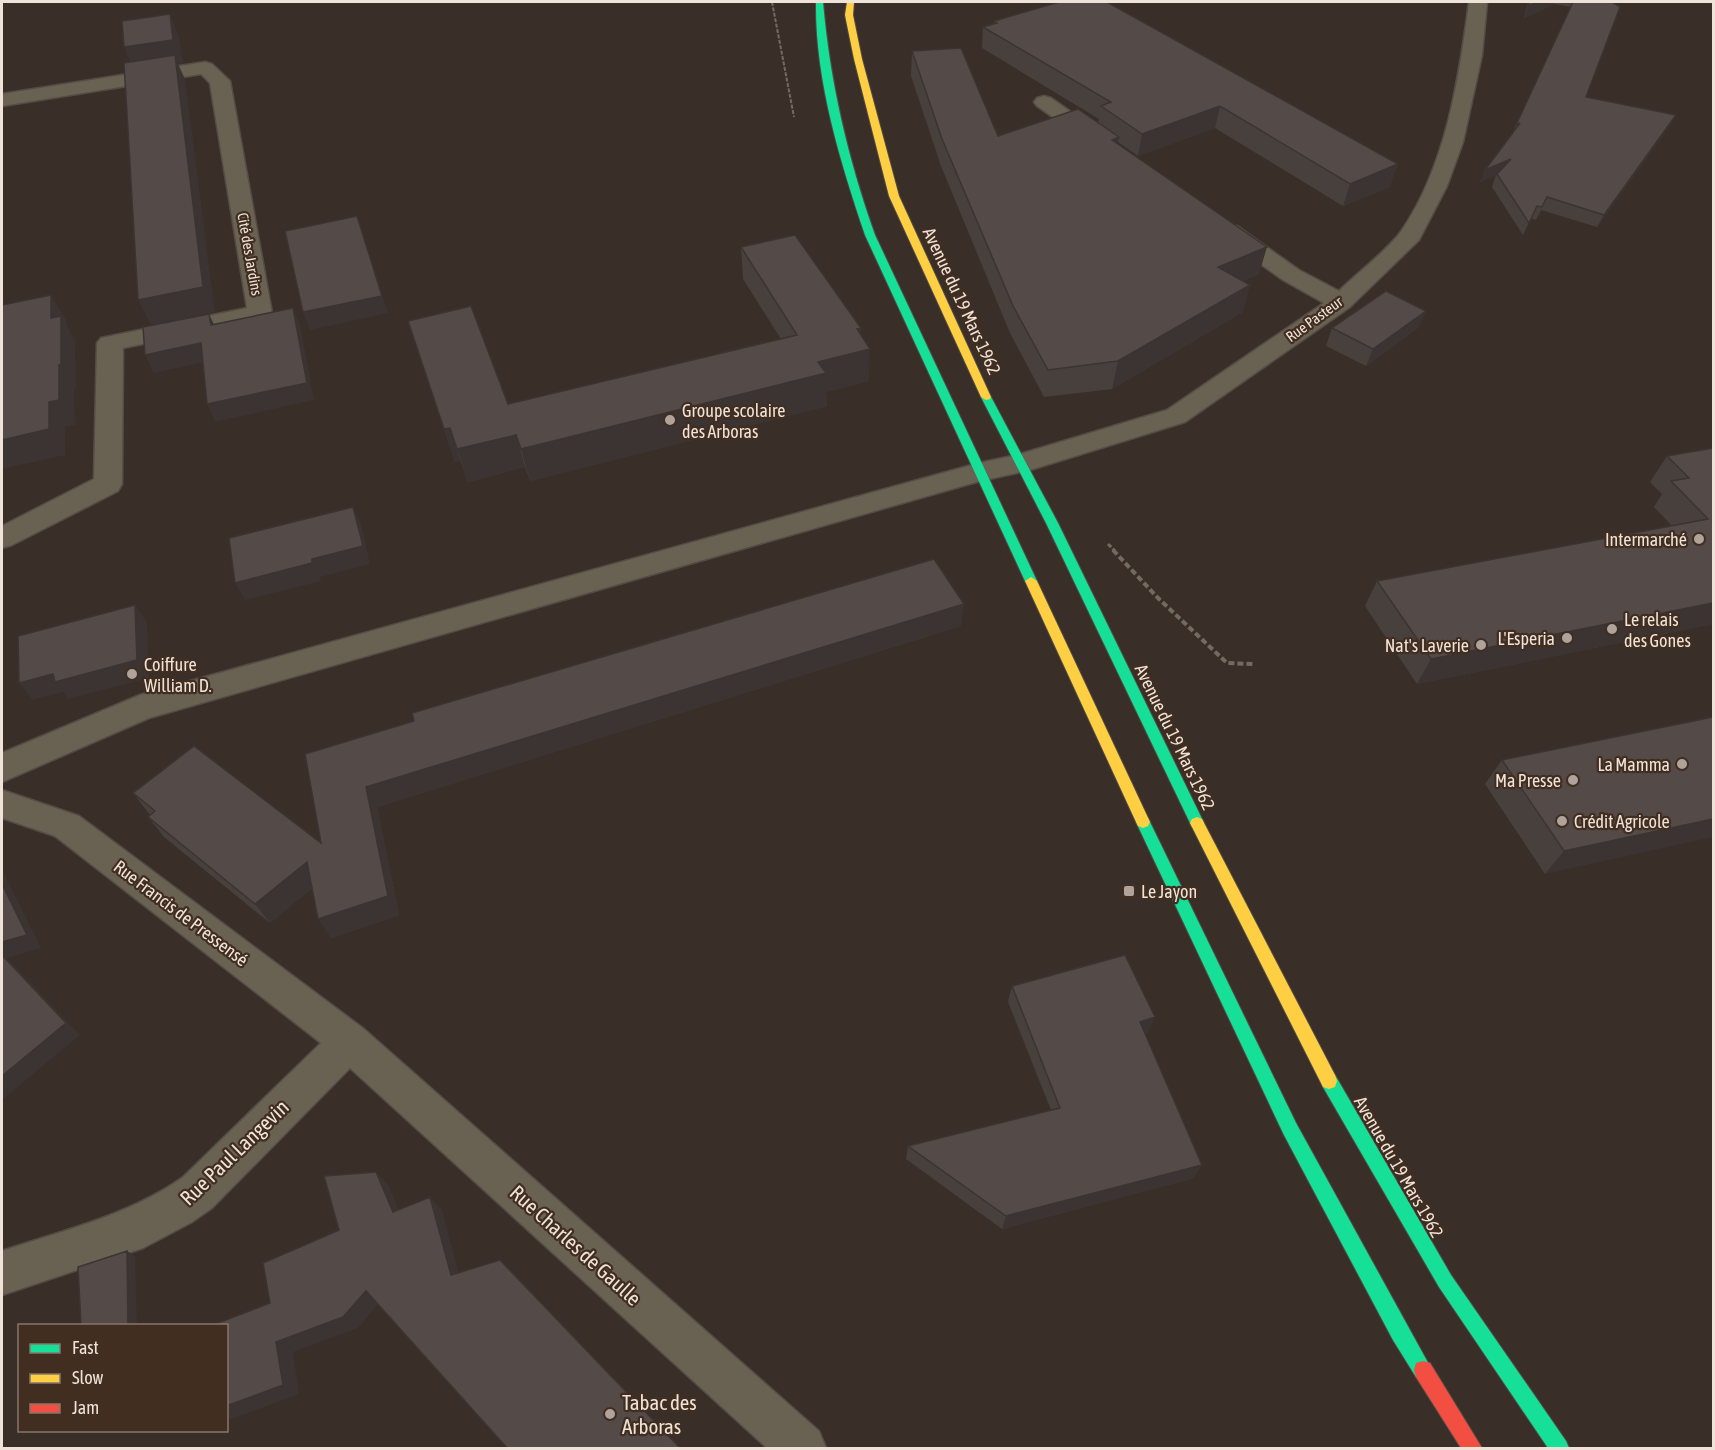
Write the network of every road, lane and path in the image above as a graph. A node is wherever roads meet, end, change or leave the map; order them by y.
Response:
1 (772, 2) edge
2 (819, 2) edge
3 (850, 2) edge
4 (1455, 2) edge
5 (1478, 6) edge
6 (2, 100) edge
7 (1044, 102) dead end
8 (794, 117) dead end
9 (1120, 155) edge
10 (1215, 222) edge
11 (1341, 302) junction
12 (1020, 464) junction
13 (979, 472) junction
14 (2, 538) edge
15 (1106, 541) dead end
16 (1253, 664) dead end
17 (2, 768) edge
18 (2, 804) edge
19 (350, 1042) junction
20 (2, 1273) edge
21 (802, 1449) edge
22 (1472, 1449) edge
23 (1559, 1449) edge

1 - 8 path
2 - 13 main road
3 - 12 main road, Avenue du 19 Mars 1962
4 - 5 street
5 - 11 street, Rue Pasteur
6 - 14 street, Cité des Jardins
7 - 9 street
10 - 11 street
11 - 12 street, Rue Pasteur
12 - 13 street, Rue Pasteur
12 - 23 main road, Avenue du 19 Mars 1962
13 - 17 street, Rue Pasteur
13 - 22 main road
15 - 16 path
18 - 19 street, Rue Francis de Pressensé
19 - 20 street, Rue Paul Langevin
19 - 21 street, Rue Charles de Gaulle

